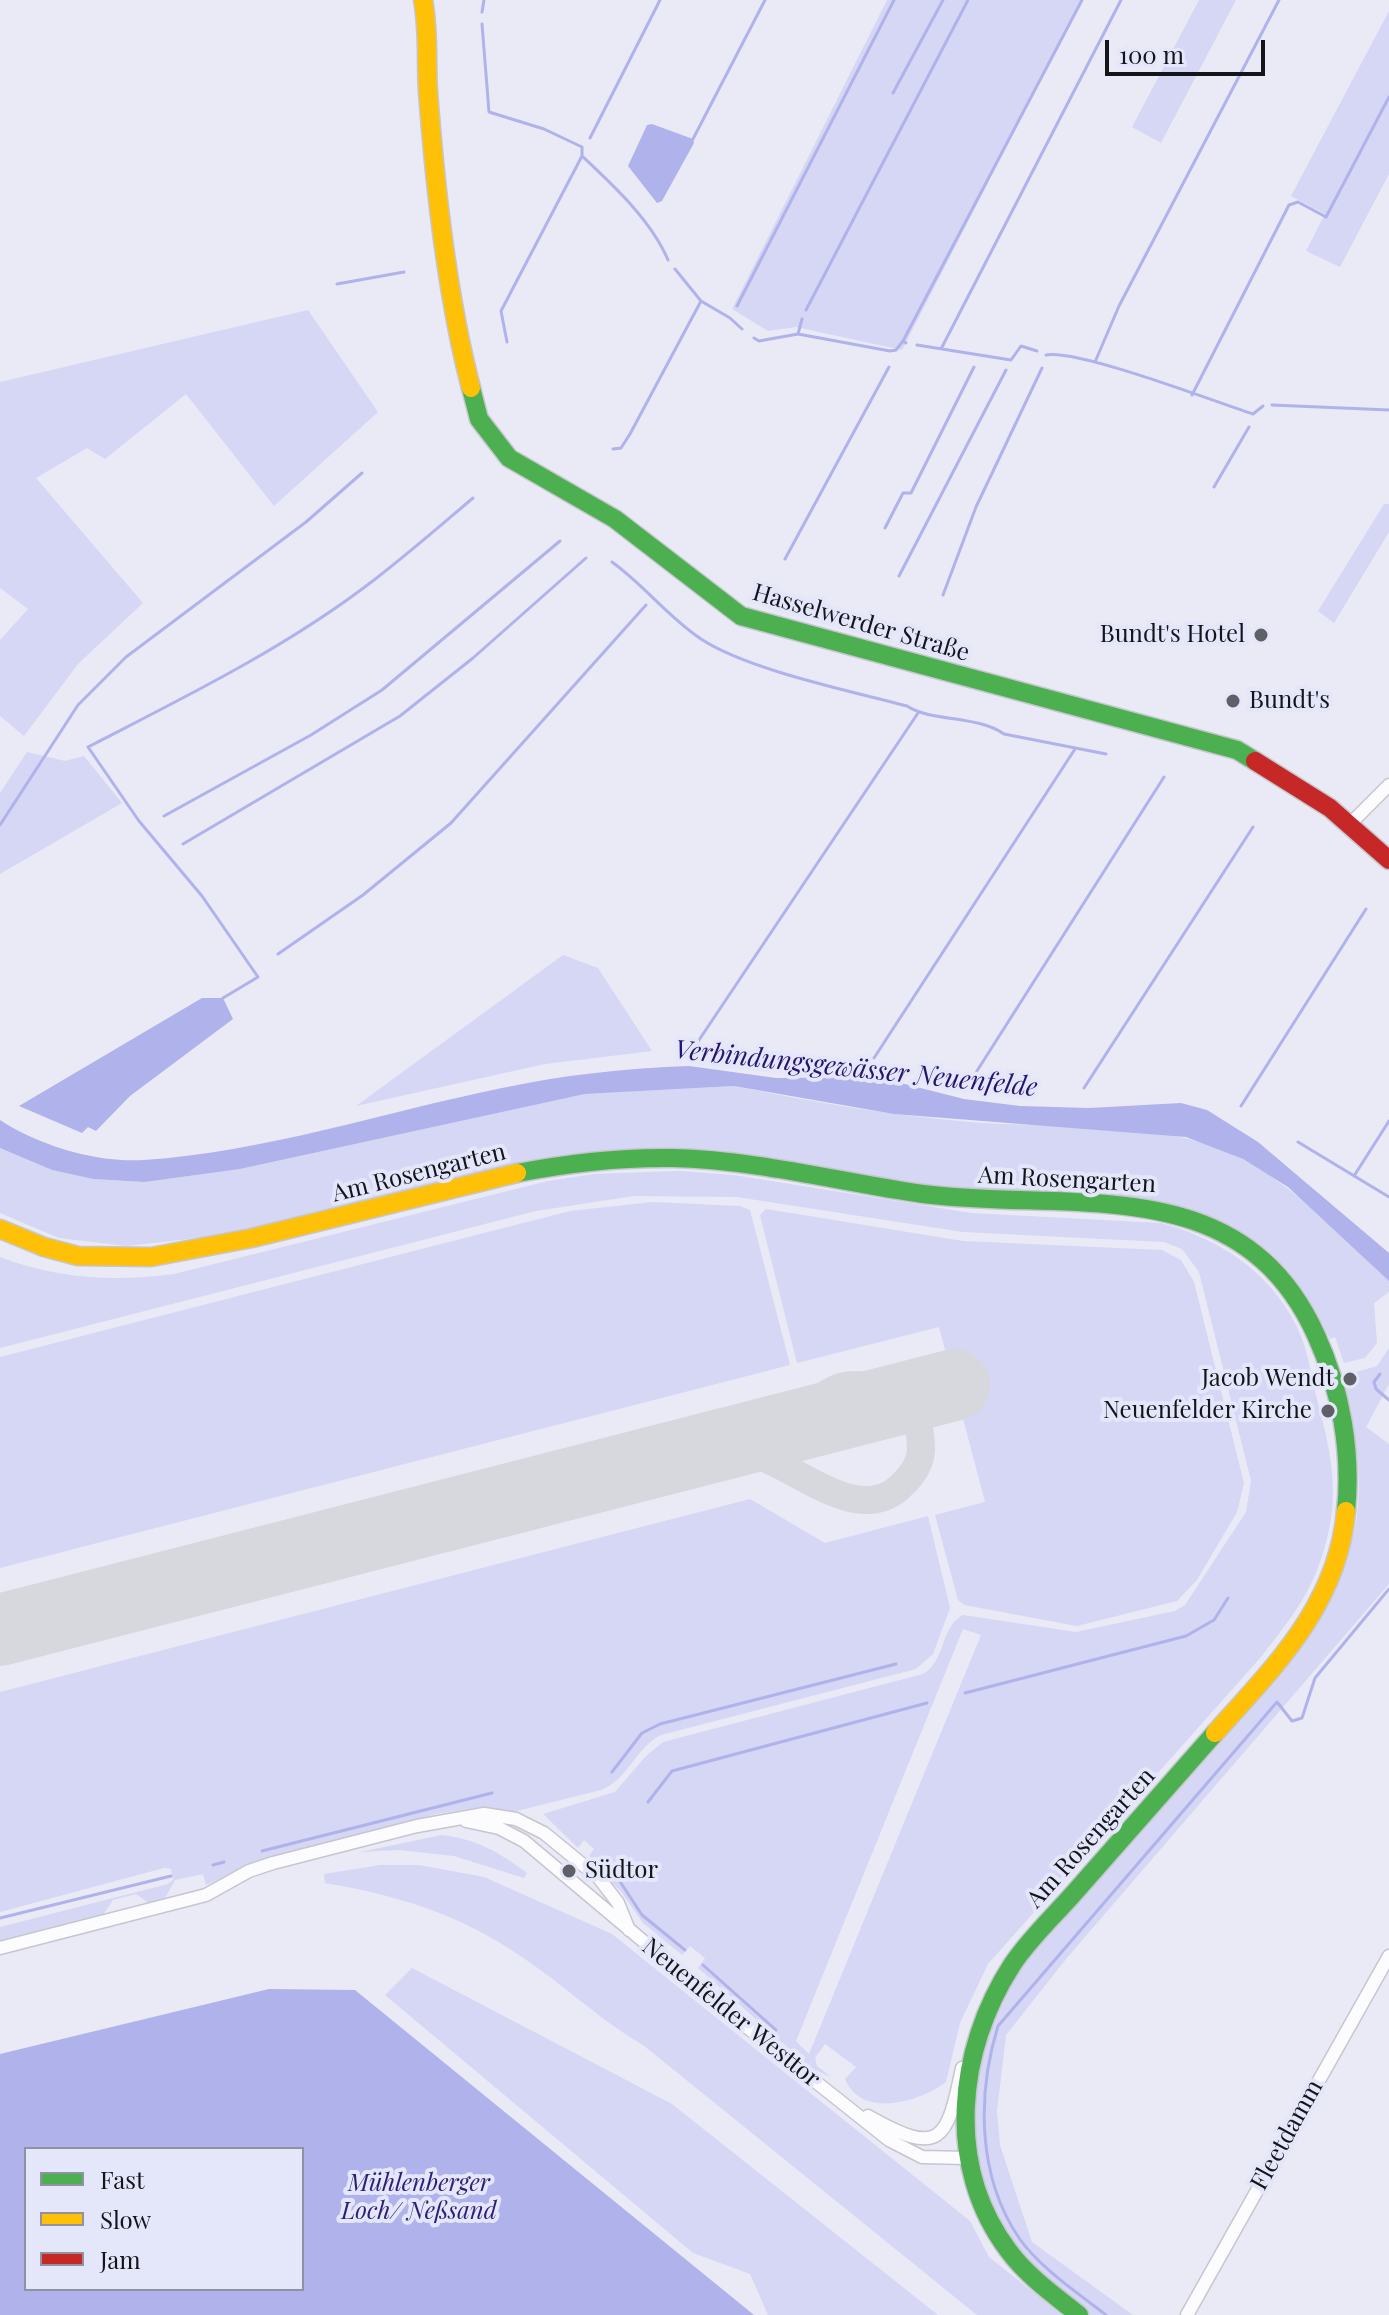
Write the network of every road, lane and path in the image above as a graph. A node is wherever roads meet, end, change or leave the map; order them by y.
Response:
1 (423, 0) edge
2 (1388, 787) edge
3 (1351, 823) junction
4 (1389, 860) edge
5 (0, 1229) edge
6 (444, 1821) junction
7 (629, 1930) junction
8 (0, 1948) edge
9 (1389, 1956) edge
10 (972, 2050) junction
11 (834, 2096) junction
12 (967, 2158) junction
13 (1079, 2315) edge
14 (1187, 2315) edge

1 - 3 main road, Hasselwerder Straße
2 - 3 street
3 - 4 main road, Hasselwerder Straße
5 - 10 main road, Am Rosengarten
6 - 7 street, Neuenfelder Westtor
6 - 7 street, Neuenfelder Westtor
6 - 8 street, Neuenfelder Westtor
7 - 11 street, Neuenfelder Westtor
9 - 14 street, Fleetdamm
10 - 11 street, Neuenfelder Westtor
10 - 12 main road, Am Rosengarten
11 - 12 street, Neuenfelder Westtor
12 - 13 main road, Am Rosengarten

